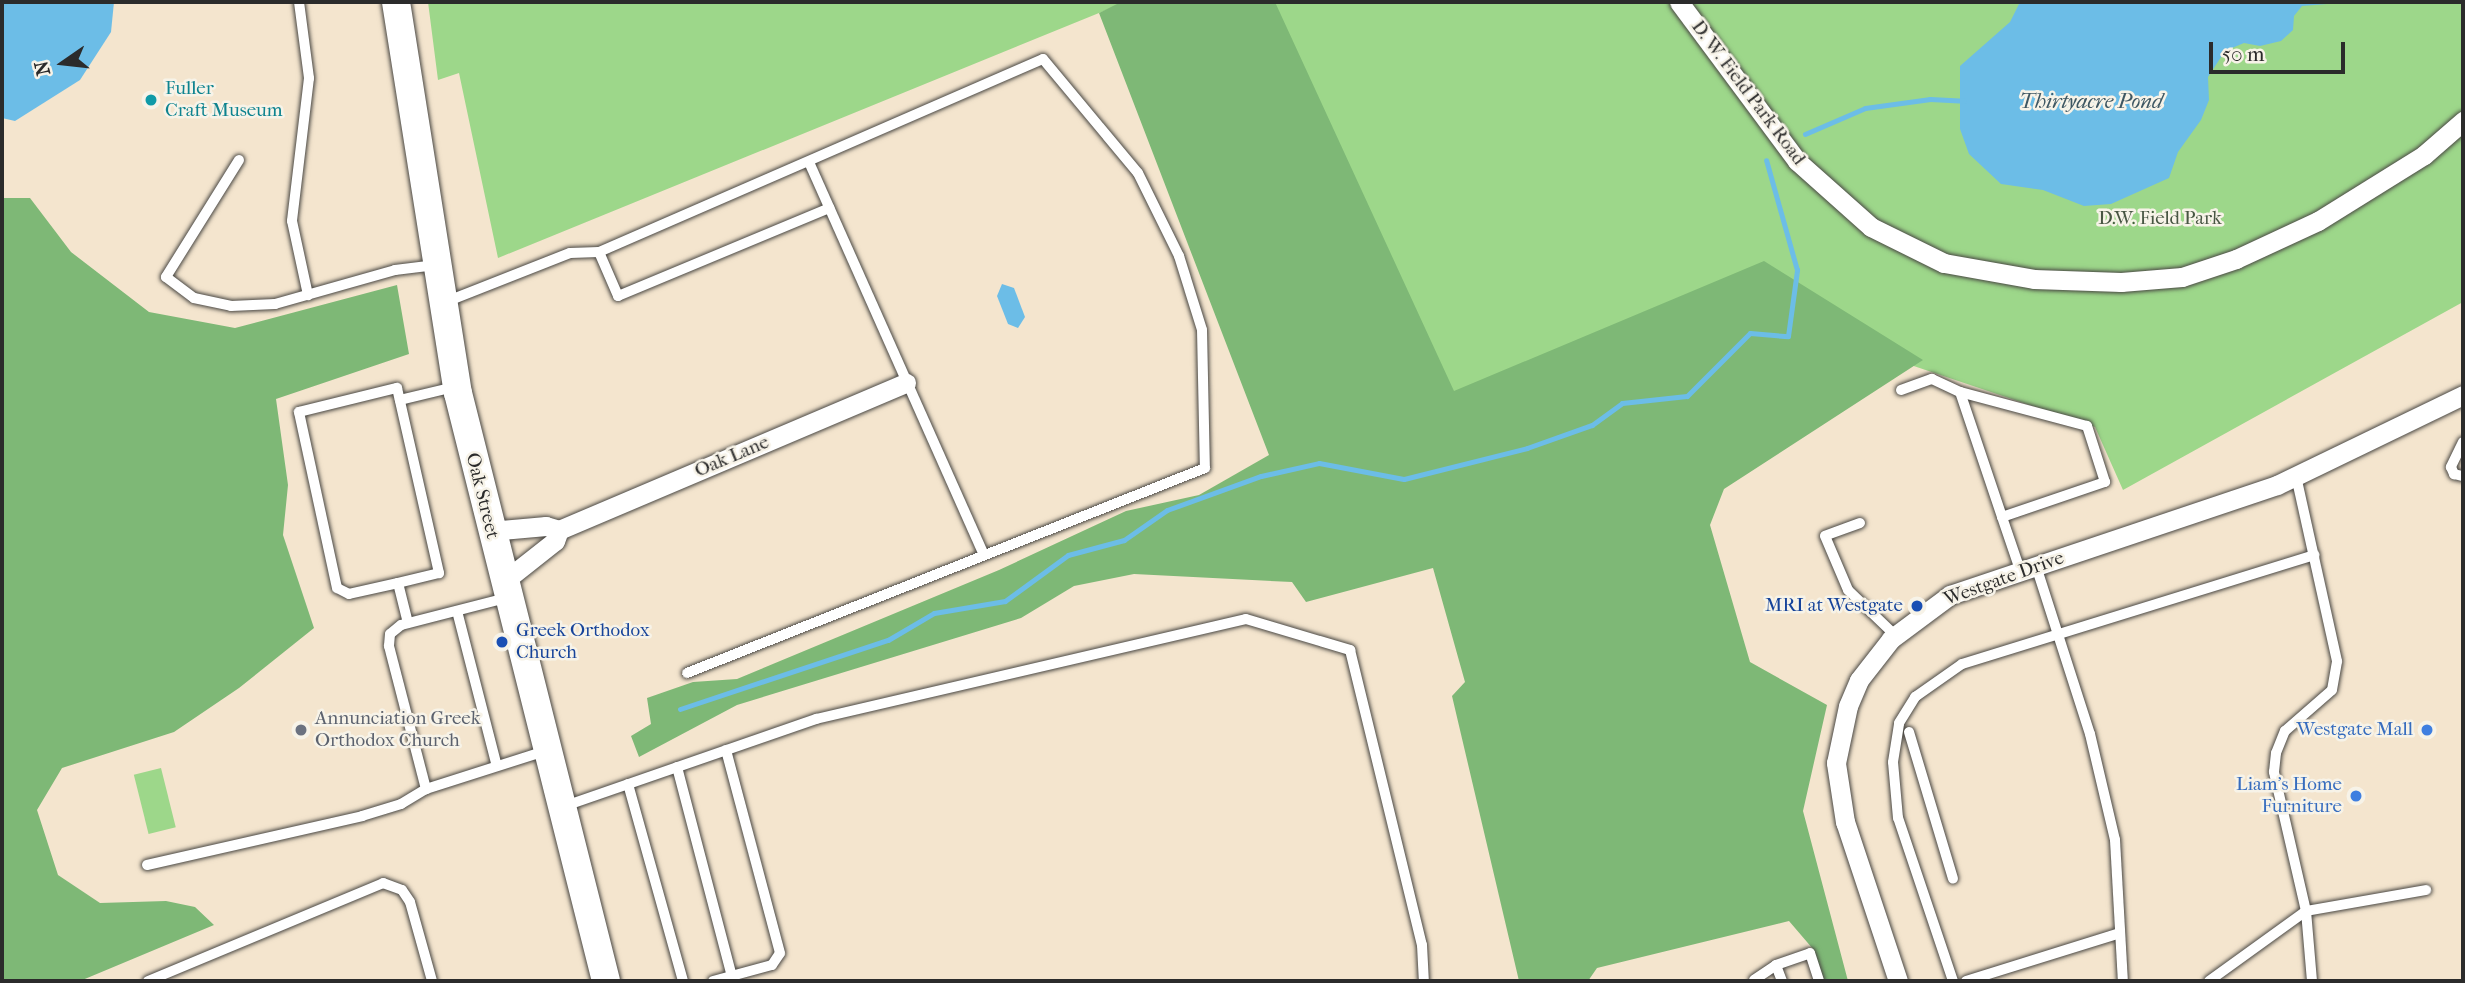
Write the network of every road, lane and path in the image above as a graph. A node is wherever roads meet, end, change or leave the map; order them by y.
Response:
1 (299, 2) edge
2 (396, 2) edge
3 (1679, 2) edge
4 (2463, 121) edge
5 (239, 160) dead end
6 (809, 162) junction
7 (829, 208) junction
8 (599, 252) junction
9 (434, 265) junction
10 (307, 295) junction
11 (440, 303) junction
12 (906, 383) junction
13 (457, 386) junction
14 (1900, 390) dead end
15 (1960, 392) junction
16 (2463, 395) edge
17 (400, 400) junction
18 (2463, 442) edge
19 (2296, 476) junction
20 (2463, 476) edge
21 (2002, 517) junction
22 (1860, 523) dead end
23 (559, 530) junction
24 (490, 531) junction
25 (984, 555) junction
26 (2315, 555) junction
27 (2028, 568) junction
28 (398, 583) junction
29 (505, 590) junction
30 (457, 611) junction
31 (408, 623) junction
32 (2058, 633) junction
33 (1895, 635) junction
34 (687, 673) dead end
35 (1909, 732) dead end
36 (726, 750) junction
37 (546, 751) junction
38 (496, 763) junction
39 (677, 767) junction
40 (628, 783) junction
41 (426, 789) junction
42 (561, 808) junction
43 (148, 865) dead end
44 (1953, 879) dead end
45 (2426, 890) dead end
46 (2306, 911) junction
47 (2120, 933) junction
48 (1776, 965) junction
49 (733, 976) junction
50 (148, 981) edge
51 (432, 981) edge
52 (606, 981) edge
53 (683, 981) edge
54 (713, 981) edge
55 (1424, 981) edge
56 (1753, 981) edge
57 (1782, 981) edge
58 (1819, 981) edge
59 (1898, 981) edge
60 (1953, 981) edge
61 (1966, 981) edge
62 (2123, 981) edge
63 (2209, 981) edge
64 (2312, 981) edge

1 - 10 lane
2 - 9 main road, Oak Street
3 - 4 street, D. W. Field Park Road
5 - 10 lane
6 - 7 lane
6 - 8 lane
6 - 25 lane
7 - 8 lane
7 - 12 lane
8 - 11 lane
9 - 10 lane
9 - 11 main road, Oak Street
11 - 13 main road, Oak Street
12 - 23 street, Oak Lane
12 - 25 lane
13 - 17 lane
13 - 24 main road, Oak Street
14 - 15 lane
15 - 21 lane
15 - 21 lane
16 - 19 street, Westgate Drive
17 - 28 lane
17 - 28 lane
18 - 20 lane
19 - 26 lane
19 - 27 street, Westgate Drive
21 - 27 lane
22 - 33 lane
23 - 24 street, Oak Lane
23 - 29 street, Oak Lane
24 - 29 main road, Oak Street
25 - 34 lane
26 - 32 lane
26 - 46 lane
27 - 32 lane
27 - 33 street, Westgate Drive
28 - 31 lane
29 - 30 lane
29 - 37 main road, Oak Street
30 - 31 lane
30 - 38 lane
31 - 41 lane
32 - 47 lane
32 - 60 lane
33 - 59 street, Westgate Drive
35 - 44 lane
36 - 39 lane
36 - 49 lane
36 - 55 lane
37 - 38 lane
37 - 42 main road, Oak Street
38 - 41 lane
39 - 40 lane
39 - 49 lane
40 - 42 lane
40 - 53 lane
41 - 43 lane
42 - 52 main road, Oak Street
45 - 46 lane
46 - 63 lane
46 - 64 lane
47 - 61 lane
47 - 62 lane
48 - 56 lane
48 - 57 lane
48 - 58 lane
49 - 54 lane
50 - 51 lane

